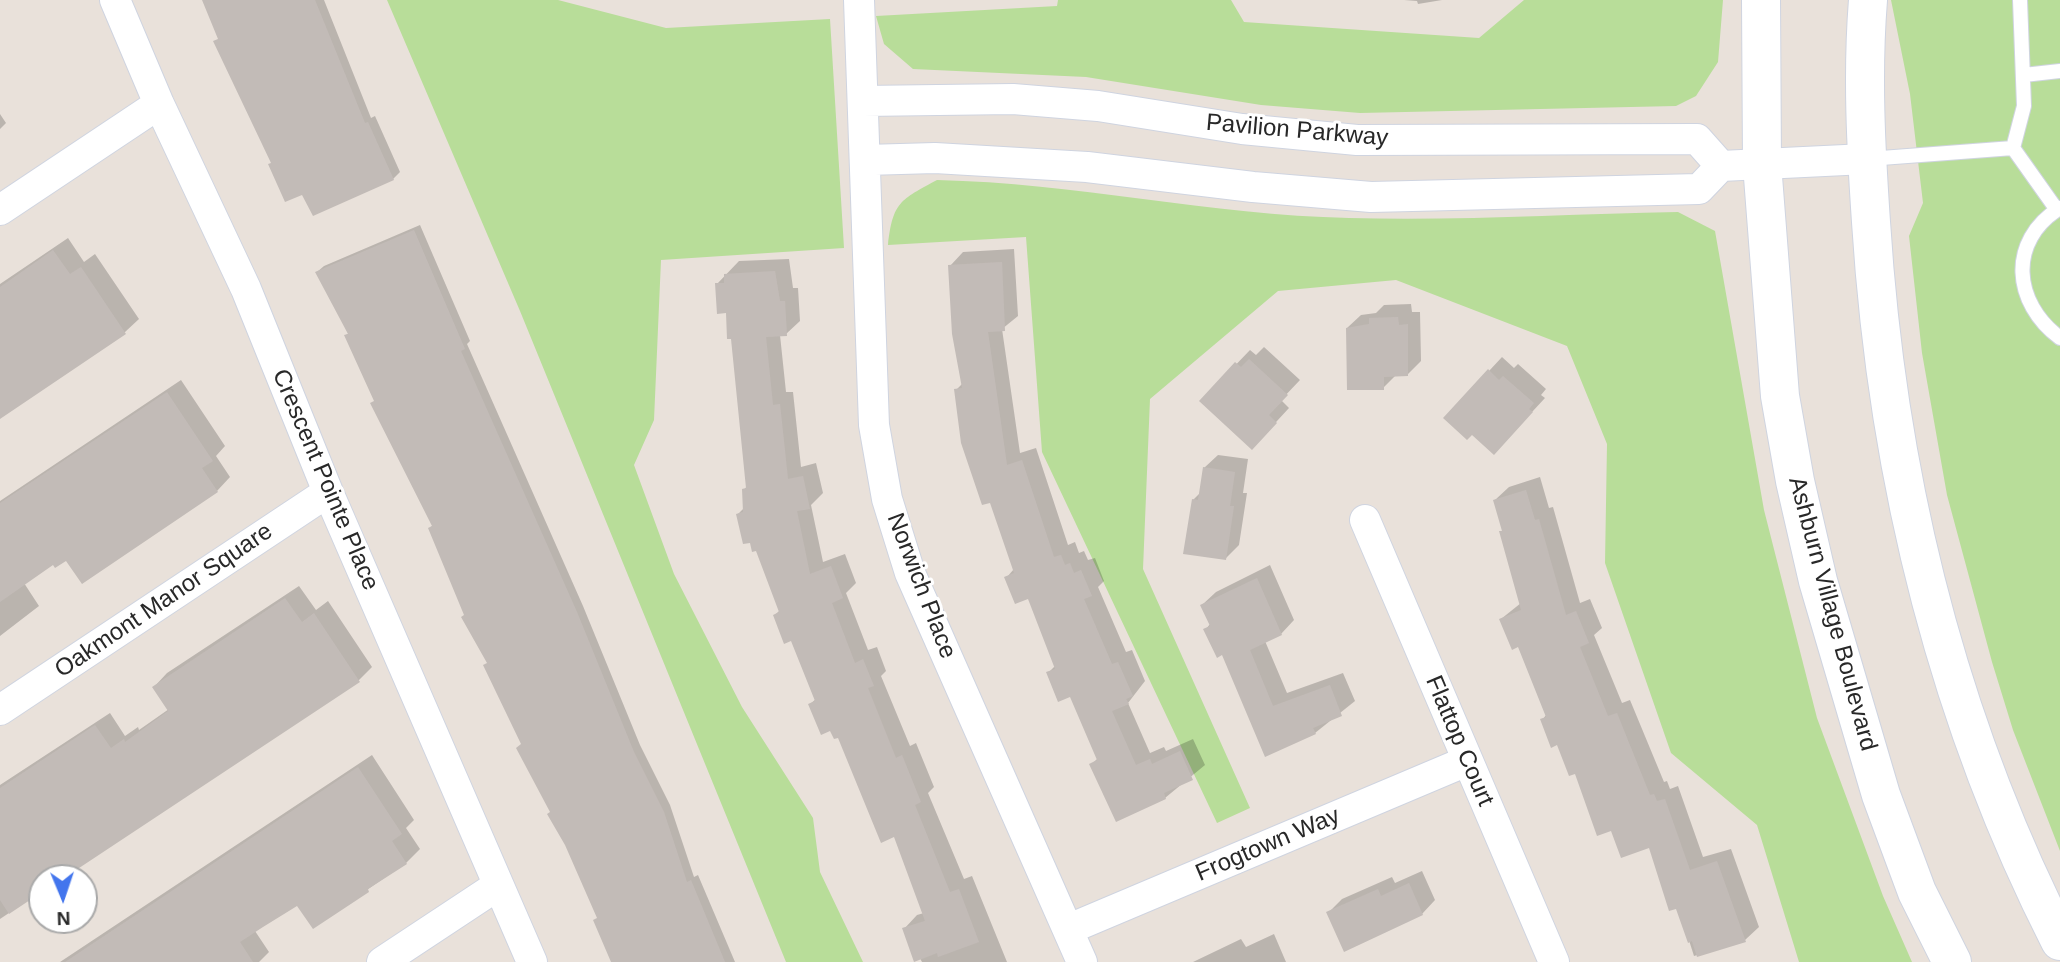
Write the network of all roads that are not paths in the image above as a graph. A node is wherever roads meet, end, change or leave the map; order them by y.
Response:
1 (115, 0) edge
2 (859, 0) edge
3 (1761, 0) edge
4 (1868, 0) edge
5 (2020, 0) edge
6 (2060, 71) edge
7 (2024, 75) junction
8 (863, 101) junction
9 (159, 104) junction
10 (2013, 148) junction
11 (1866, 159) junction
12 (866, 160) junction
13 (1762, 164) junction
14 (1721, 166) junction
15 (2058, 209) edge
16 (0, 210) edge
17 (2060, 338) edge
18 (328, 492) junction
19 (1365, 520) dead end
20 (0, 710) edge
21 (1467, 761) junction
22 (497, 886) junction
23 (1069, 929) junction
24 (2060, 940) edge
25 (382, 962) edge
26 (532, 962) edge
27 (1082, 962) edge
28 (1554, 962) edge
29 (1952, 962) edge

1 - 9 street, Crescent Pointe Place
2 - 8 street, Norwich Place
3 - 13 main road, Ashburn Village Boulevard
4 - 11 main road
5 - 7 lane
6 - 7 lane
7 - 10 lane
8 - 12 street, Norwich Place
8 - 14 street, Pavilion Parkway
9 - 16 street
9 - 18 street, Crescent Pointe Place
10 - 11 lane
10 - 15 lane
11 - 13 street
11 - 24 main road
12 - 14 street
12 - 23 street, Norwich Place
13 - 14 street
13 - 29 main road, Ashburn Village Boulevard
15 - 17 lane
18 - 20 street, Oakmont Manor Square
18 - 22 street, Crescent Pointe Place
19 - 21 street, Flattop Court
21 - 23 street, Frogtown Way
21 - 28 street, Flattop Court
22 - 25 street
22 - 26 street, Crescent Pointe Place
23 - 27 street, Norwich Place

